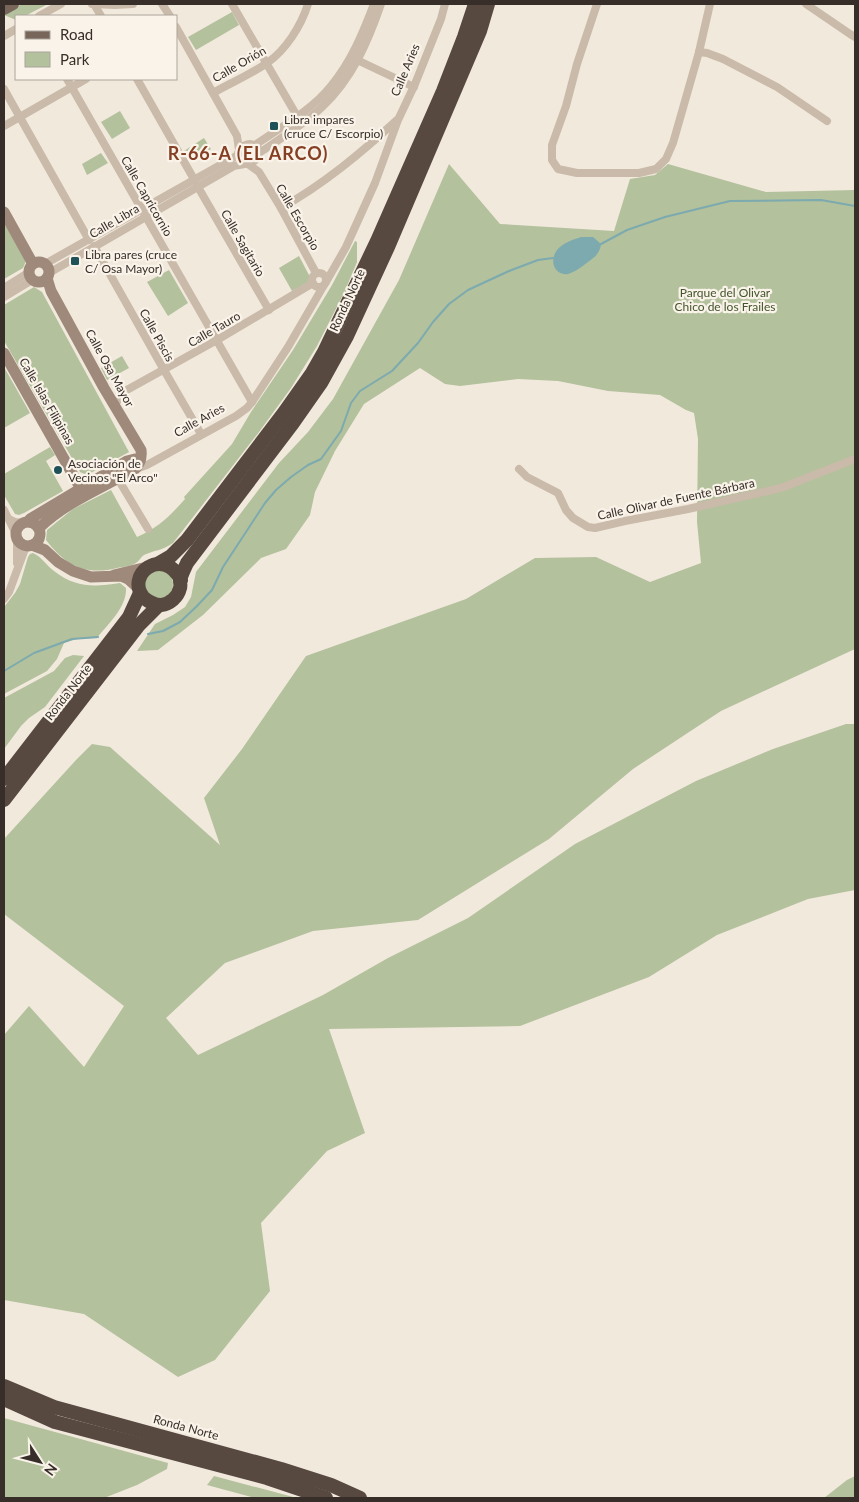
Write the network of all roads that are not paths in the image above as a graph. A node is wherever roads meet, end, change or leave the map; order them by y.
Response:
1 (12, 4) edge
2 (61, 4) edge
3 (93, 4) edge
4 (133, 4) edge
5 (162, 4) edge
6 (232, 4) edge
7 (308, 4) edge
8 (374, 4) edge
9 (381, 4) edge
10 (445, 4) edge
11 (475, 4) edge
12 (488, 4) edge
13 (597, 4) edge
14 (710, 4) edge
15 (806, 4) edge
16 (4, 9) edge
17 (41, 15) edge
18 (100, 15) edge
19 (169, 15) edge
20 (15, 30) edge
21 (178, 32) edge
22 (4, 36) edge
23 (855, 37) edge
24 (699, 52) junction
25 (354, 59) junction
26 (266, 63) junction
27 (68, 80) edge
28 (84, 80) edge
29 (138, 80) edge
30 (72, 87) junction
31 (414, 87) junction
32 (4, 89) edge
33 (213, 93) junction
34 (20, 116) junction
35 (296, 116) junction
36 (398, 120) junction
37 (827, 121) dead end
38 (4, 126) edge
39 (237, 136) junction
40 (252, 144) junction
41 (239, 153) junction
42 (259, 156) junction
43 (246, 164) junction
44 (259, 172) junction
45 (197, 184) junction
46 (282, 208) junction
47 (4, 212) edge
48 (144, 213) junction
49 (92, 243) junction
50 (39, 272) junction
51 (316, 273) junction
52 (313, 283) junction
53 (325, 283) junction
54 (4, 288) edge
55 (4, 297) edge
56 (269, 310) junction
57 (217, 340) junction
58 (4, 353) edge
59 (164, 370) junction
60 (106, 391) junction
61 (125, 392) junction
62 (252, 402) junction
63 (115, 406) junction
64 (201, 434) junction
65 (855, 460) edge
66 (137, 465) junction
67 (518, 469) dead end
68 (118, 479) junction
69 (84, 492) junction
70 (4, 510) edge
71 (9, 519) junction
72 (33, 527) junction
73 (148, 529) dead end
74 (23, 541) junction
75 (45, 550) junction
76 (153, 565) junction
77 (110, 576) junction
78 (180, 580) junction
79 (139, 591) junction
80 (4, 599) edge
81 (159, 605) junction
82 (4, 779) edge
83 (4, 800) edge
84 (4, 1386) edge
85 (4, 1399) edge
86 (326, 1498) edge
87 (360, 1498) edge

1 - 16 main road
2 - 17 street
3 - 4 street
3 - 18 street
5 - 19 street
6 - 26 street
7 - 26 street, Calle Orión
8 - 25 street
9 - 25 street
10 - 31 street, Calle Aries
11 - 76 highway, Ronda Norte
12 - 78 highway, Ronda Norte
13 - 24 street
14 - 24 street
15 - 23 street
20 - 22 street
21 - 33 street
24 - 37 street
25 - 31 street
25 - 35 street
25 - 42 street
26 - 33 street, Calle Orión
26 - 35 street
27 - 30 street, Calle Capricornio
28 - 30 street
29 - 45 street, Calle Sagitario
30 - 34 street
30 - 48 street, Calle Capricornio
31 - 36 street, Calle Aries
32 - 34 street, Calle Piscis
33 - 39 street
34 - 38 street
34 - 49 street, Calle Piscis
35 - 40 street
36 - 46 street
36 - 53 street, Calle Aries
39 - 40 street
39 - 41 street
40 - 41 street
40 - 42 street
41 - 43 street
41 - 45 street, Calle Libra
42 - 43 street
42 - 44 street
43 - 44 street
43 - 45 street, Calle Libra
44 - 46 street, Calle Escorpio
45 - 48 street, Calle Libra
45 - 56 street, Calle Sagitario
46 - 51 street, Calle Escorpio
47 - 50 main road, Calle Osa Mayor
48 - 49 street, Calle Libra
48 - 57 street, Calle Capricornio
49 - 50 street, Calle Libra
49 - 59 street, Calle Piscis
50 - 54 street
50 - 55 street
50 - 60 main road, Calle Osa Mayor
51 - 52 street
51 - 53 street
52 - 53 street
52 - 56 street, Calle Tauro
53 - 62 street, Calle Aries
56 - 57 street, Calle Tauro
57 - 59 street, Calle Tauro
57 - 62 street, Calle Capricornio
58 - 69 main road, Calle Islas Filipinas
59 - 61 street, Calle Tauro
59 - 64 street, Calle Piscis
60 - 61 street
60 - 63 main road, Calle Osa Mayor
61 - 63 street, Calle Tauro
62 - 64 street, Calle Aries
63 - 66 main road, Calle Osa Mayor
64 - 66 street, Calle Aries
65 - 67 street, Calle Olivar de Fuente Bárbara
66 - 68 main road, Calle Aries
66 - 69 main road, Calle Aries
68 - 69 main road, Calle Aries
68 - 73 street
69 - 72 main road, Calle Aries
70 - 71 street
71 - 72 street
71 - 74 street
72 - 74 main road
72 - 74 main road
72 - 75 main road
74 - 75 main road
74 - 80 street
75 - 77 main road
76 - 77 main road
76 - 78 highway
76 - 79 highway, Ronda Norte
77 - 79 main road
78 - 81 highway, Ronda Norte
79 - 81 highway
79 - 82 highway, Ronda Norte
81 - 83 highway, Ronda Norte
84 - 87 highway, Ronda Norte
85 - 86 highway

